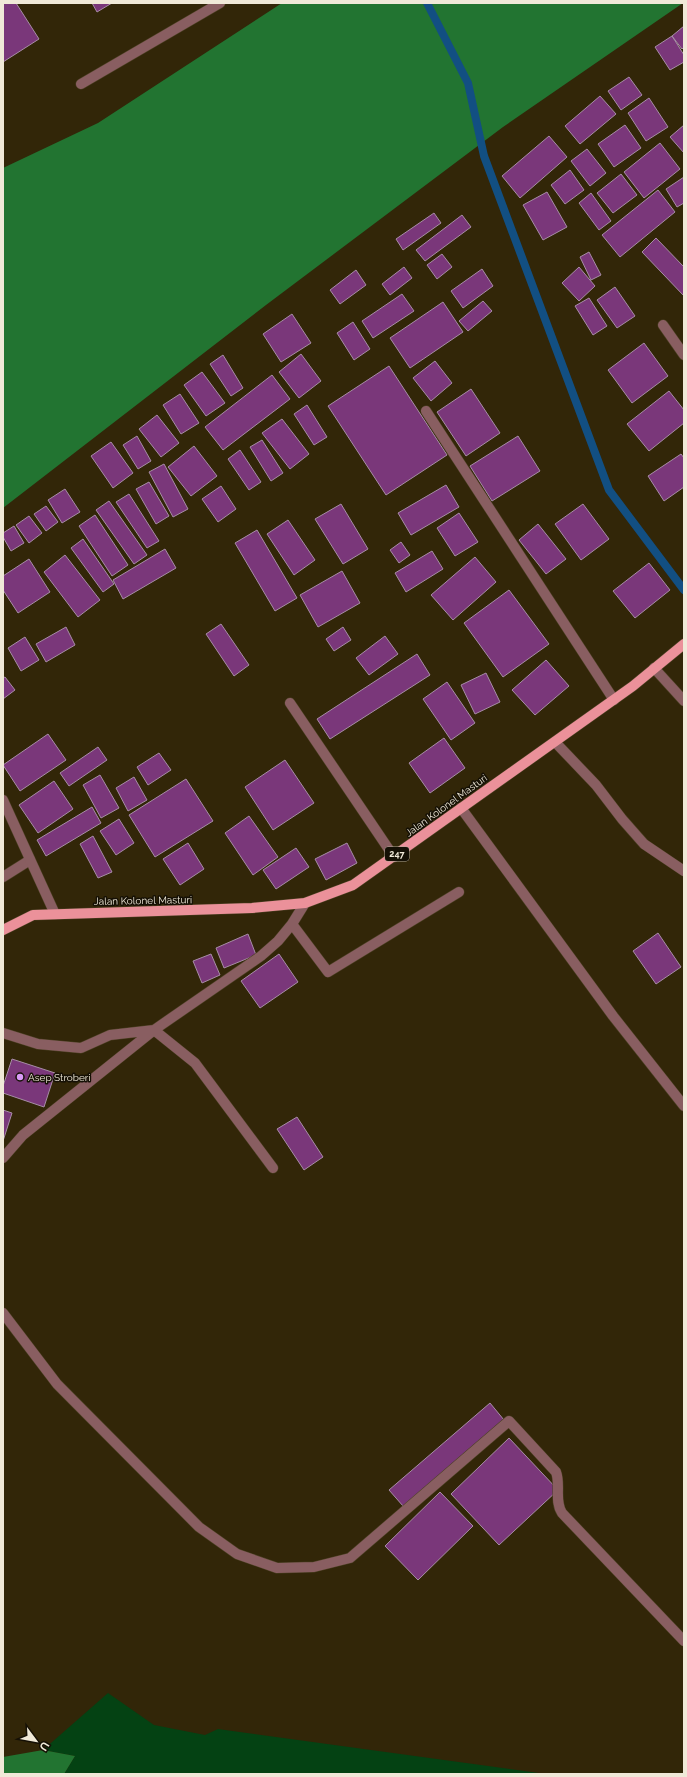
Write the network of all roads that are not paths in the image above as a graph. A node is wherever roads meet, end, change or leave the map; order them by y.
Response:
1 (220, 3) edge
2 (81, 84) dead end
3 (663, 325) dead end
4 (684, 355) edge
5 (426, 411) dead end
6 (684, 644) edge
7 (654, 668) junction
8 (614, 700) junction
9 (684, 701) edge
10 (290, 703) dead end
11 (555, 742) junction
12 (3, 800) edge
13 (461, 808) junction
14 (394, 856) junction
15 (30, 860) junction
16 (684, 871) edge
17 (3, 877) edge
18 (459, 892) dead end
19 (305, 903) junction
20 (55, 914) junction
21 (292, 924) junction
22 (3, 930) edge
23 (154, 1030) junction
24 (3, 1033) edge
25 (684, 1106) edge
26 (3, 1158) edge
27 (273, 1168) dead end
28 (3, 1313) edge
29 (684, 1641) edge

1 - 2 street
3 - 4 street
5 - 8 street
6 - 7 main road, Jalan Kolonel Masturi / 247
7 - 8 main road, Jalan Kolonel Masturi / 247
7 - 9 street
8 - 11 main road, Jalan Kolonel Masturi / 247
10 - 14 street
11 - 13 main road, Jalan Kolonel Masturi / 247
11 - 16 street
12 - 15 street
13 - 14 main road, Jalan Kolonel Masturi / 247
13 - 25 street
14 - 19 main road, Jalan Kolonel Masturi / 247
15 - 17 street
15 - 20 street
18 - 21 street
19 - 20 main road, Jalan Kolonel Masturi / 247
19 - 21 street
20 - 22 main road, Jalan Kolonel Masturi / 247
21 - 23 street
23 - 24 street
23 - 26 street
23 - 27 street
28 - 29 street

